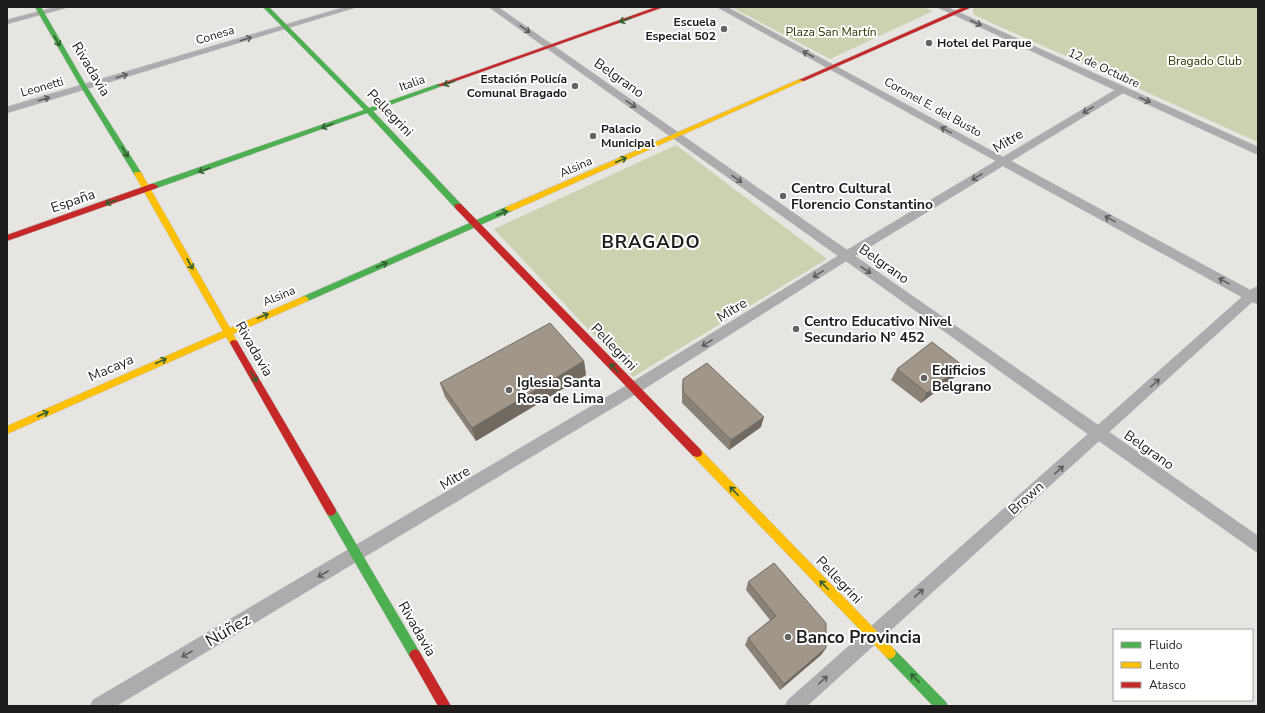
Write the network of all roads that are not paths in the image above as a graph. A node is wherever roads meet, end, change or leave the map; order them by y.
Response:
1 (65, 7) edge
2 (266, 7) edge
3 (352, 7) edge
4 (493, 7) edge
5 (661, 7) edge
6 (721, 7) edge
7 (941, 7) edge
8 (969, 7) edge
9 (39, 10) edge
10 (956, 14) junction
11 (7, 22) edge
12 (285, 27) junction
13 (549, 47) junction
14 (832, 67) junction
15 (84, 87) junction
16 (1121, 90) junction
17 (7, 110) edge
18 (369, 111) junction
19 (676, 136) junction
20 (1258, 151) edge
21 (1004, 161) junction
22 (148, 190) junction
23 (475, 224) junction
24 (7, 238) edge
25 (846, 256) junction
26 (1256, 295) edge
27 (227, 332) junction
28 (634, 388) junction
29 (7, 430) edge
30 (1099, 434) junction
31 (1258, 545) edge
32 (357, 554) junction
33 (872, 635) junction
34 (99, 706) edge
35 (445, 706) edge
36 (794, 706) edge
37 (942, 706) edge

1 - 9 street
2 - 12 main road, Pellegrini
3 - 12 street, Conesa
4 -> 13 street, Belgrano
5 -> 13 main road, Italia
14 -> 6 street, Coronel E. del Busto
7 - 10 street, 12 de Octubre
8 - 10 main road, Alsina
9 - 11 street
9 -> 15 main road, Rivadavia
10 - 14 main road, Alsina
10 -> 16 street, 12 de Octubre
15 -> 12 street, Conesa
12 - 18 main road, Pellegrini
13 -> 18 main road, Italia
13 -> 19 street, Belgrano
14 - 19 main road, Alsina
21 -> 14 street, Coronel E. del Busto
17 -> 15 street, Leonetti
15 -> 22 main road, Rivadavia
16 -> 20 street, 12 de Octubre
16 -> 21 street, Mitre
18 -> 22 main road, Italia
18 - 23 main road, Pellegrini
23 -> 19 main road, Alsina
19 -> 25 street, Belgrano
21 -> 25 street, Mitre
26 -> 21 street, Coronel E. del Busto
22 -> 24 main road, España
22 -> 27 main road, Rivadavia
27 -> 23 main road, Alsina
28 -> 23 main road, Pellegrini
25 -> 28 street, Mitre
25 -> 30 street, Belgrano
30 -> 26 street, Brown
29 -> 27 main road, Macaya
27 -> 32 main road, Rivadavia
28 - 32 street, Mitre
33 -> 28 main road, Pellegrini
30 - 31 street, Belgrano
33 -> 30 street, Brown
32 -> 34 street, Núñez
32 - 35 main road, Rivadavia
36 -> 33 street, Brown
37 -> 33 main road, Pellegrini

